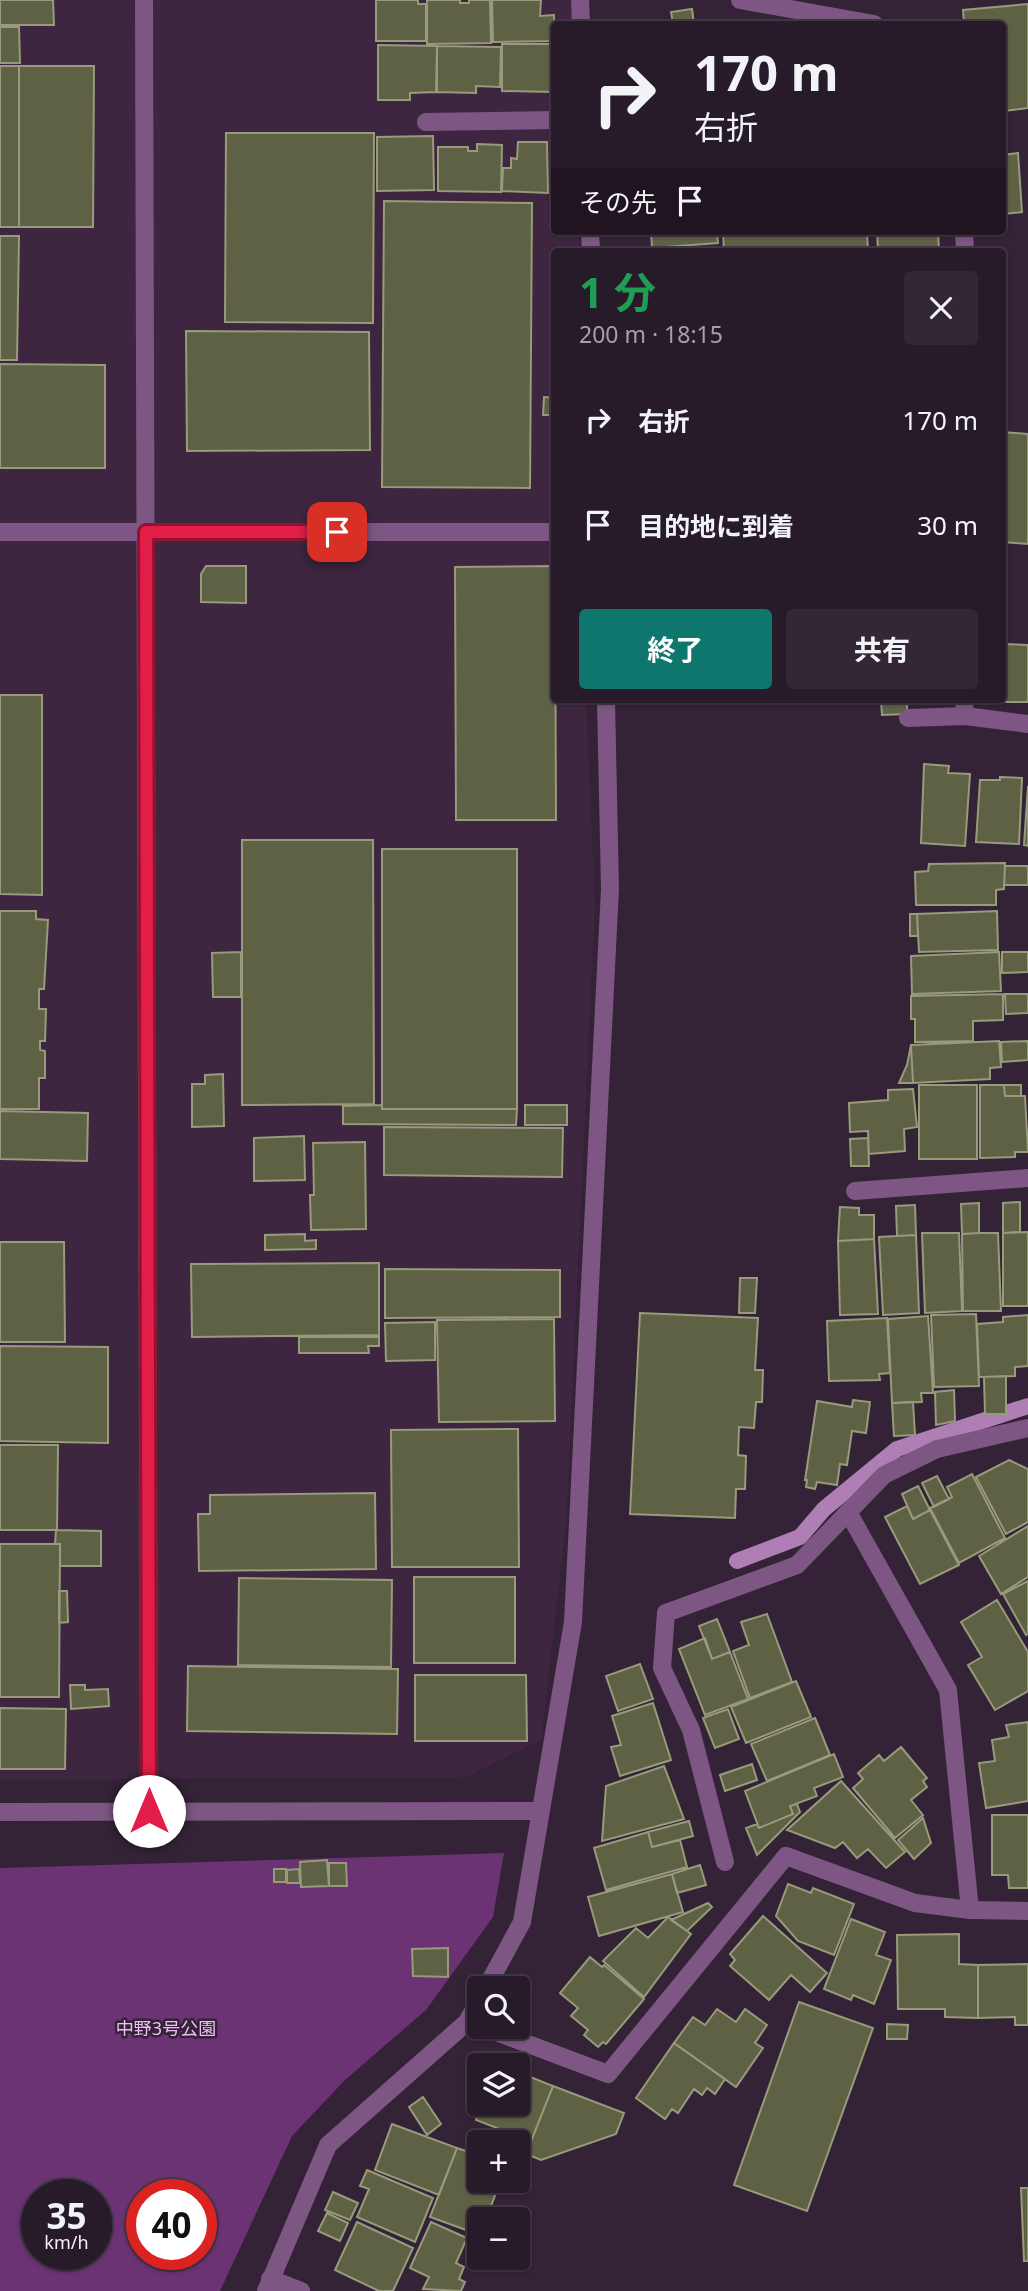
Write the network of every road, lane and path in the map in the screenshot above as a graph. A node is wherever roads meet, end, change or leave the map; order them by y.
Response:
1 (144, 0) edge
2 (580, 0) edge
3 (740, 0) edge
4 (581, 21) edge
5 (857, 21) edge
6 (551, 120) edge
7 (426, 122) dead end
8 (551, 531) edge
9 (0, 532) edge
10 (146, 532) junction
11 (606, 703) edge
12 (964, 708) edge
13 (908, 718) dead end
14 (1028, 724) edge
15 (1028, 1178) edge
16 (855, 1191) dead end
17 (1028, 1428) edge
18 (848, 1512) junction
19 (149, 1811) junction
20 (540, 1811) junction
21 (0, 1812) edge
22 (725, 1862) dead end
23 (970, 1910) junction
24 (1028, 1911) edge
25 (493, 1976) edge
26 (467, 2032) edge
27 (514, 2039) edge
28 (268, 2285) edge
29 (301, 2291) edge

1 - 10 street
2 - 4 street
3 - 5 street
6 - 7 street
8 - 10 street
9 - 10 street
10 - 19 street
11 - 20 street
12 - 13 street
12 - 14 street
15 - 16 street
17 - 18 street
18 - 22 street
18 - 23 street
19 - 20 street
19 - 21 street
20 - 25 street
23 - 24 street
23 - 27 street
26 - 28 street
28 - 29 street

